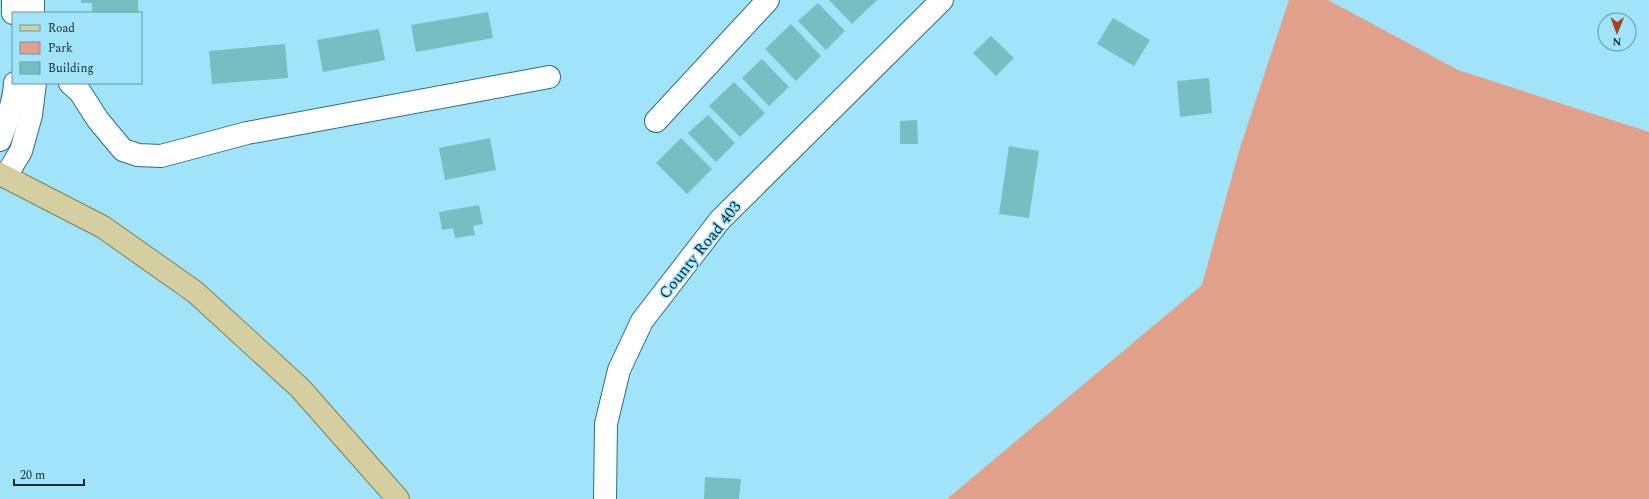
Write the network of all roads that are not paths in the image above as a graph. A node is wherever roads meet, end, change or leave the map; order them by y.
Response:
1 (13, 0) edge
2 (33, 0) edge
3 (768, 0) edge
4 (931, 4) edge
5 (13, 12) edge
6 (33, 12) edge
7 (549, 77) dead end
8 (15, 84) edge
9 (35, 84) edge
10 (71, 84) edge
11 (656, 121) dead end
12 (0, 140) edge
13 (3, 175) edge
14 (398, 499) edge
15 (605, 499) edge

1 - 5 street
2 - 6 street
3 - 11 street
4 - 15 street, County Road 403
7 - 10 street
8 - 12 street
9 - 13 street
13 - 14 main road

